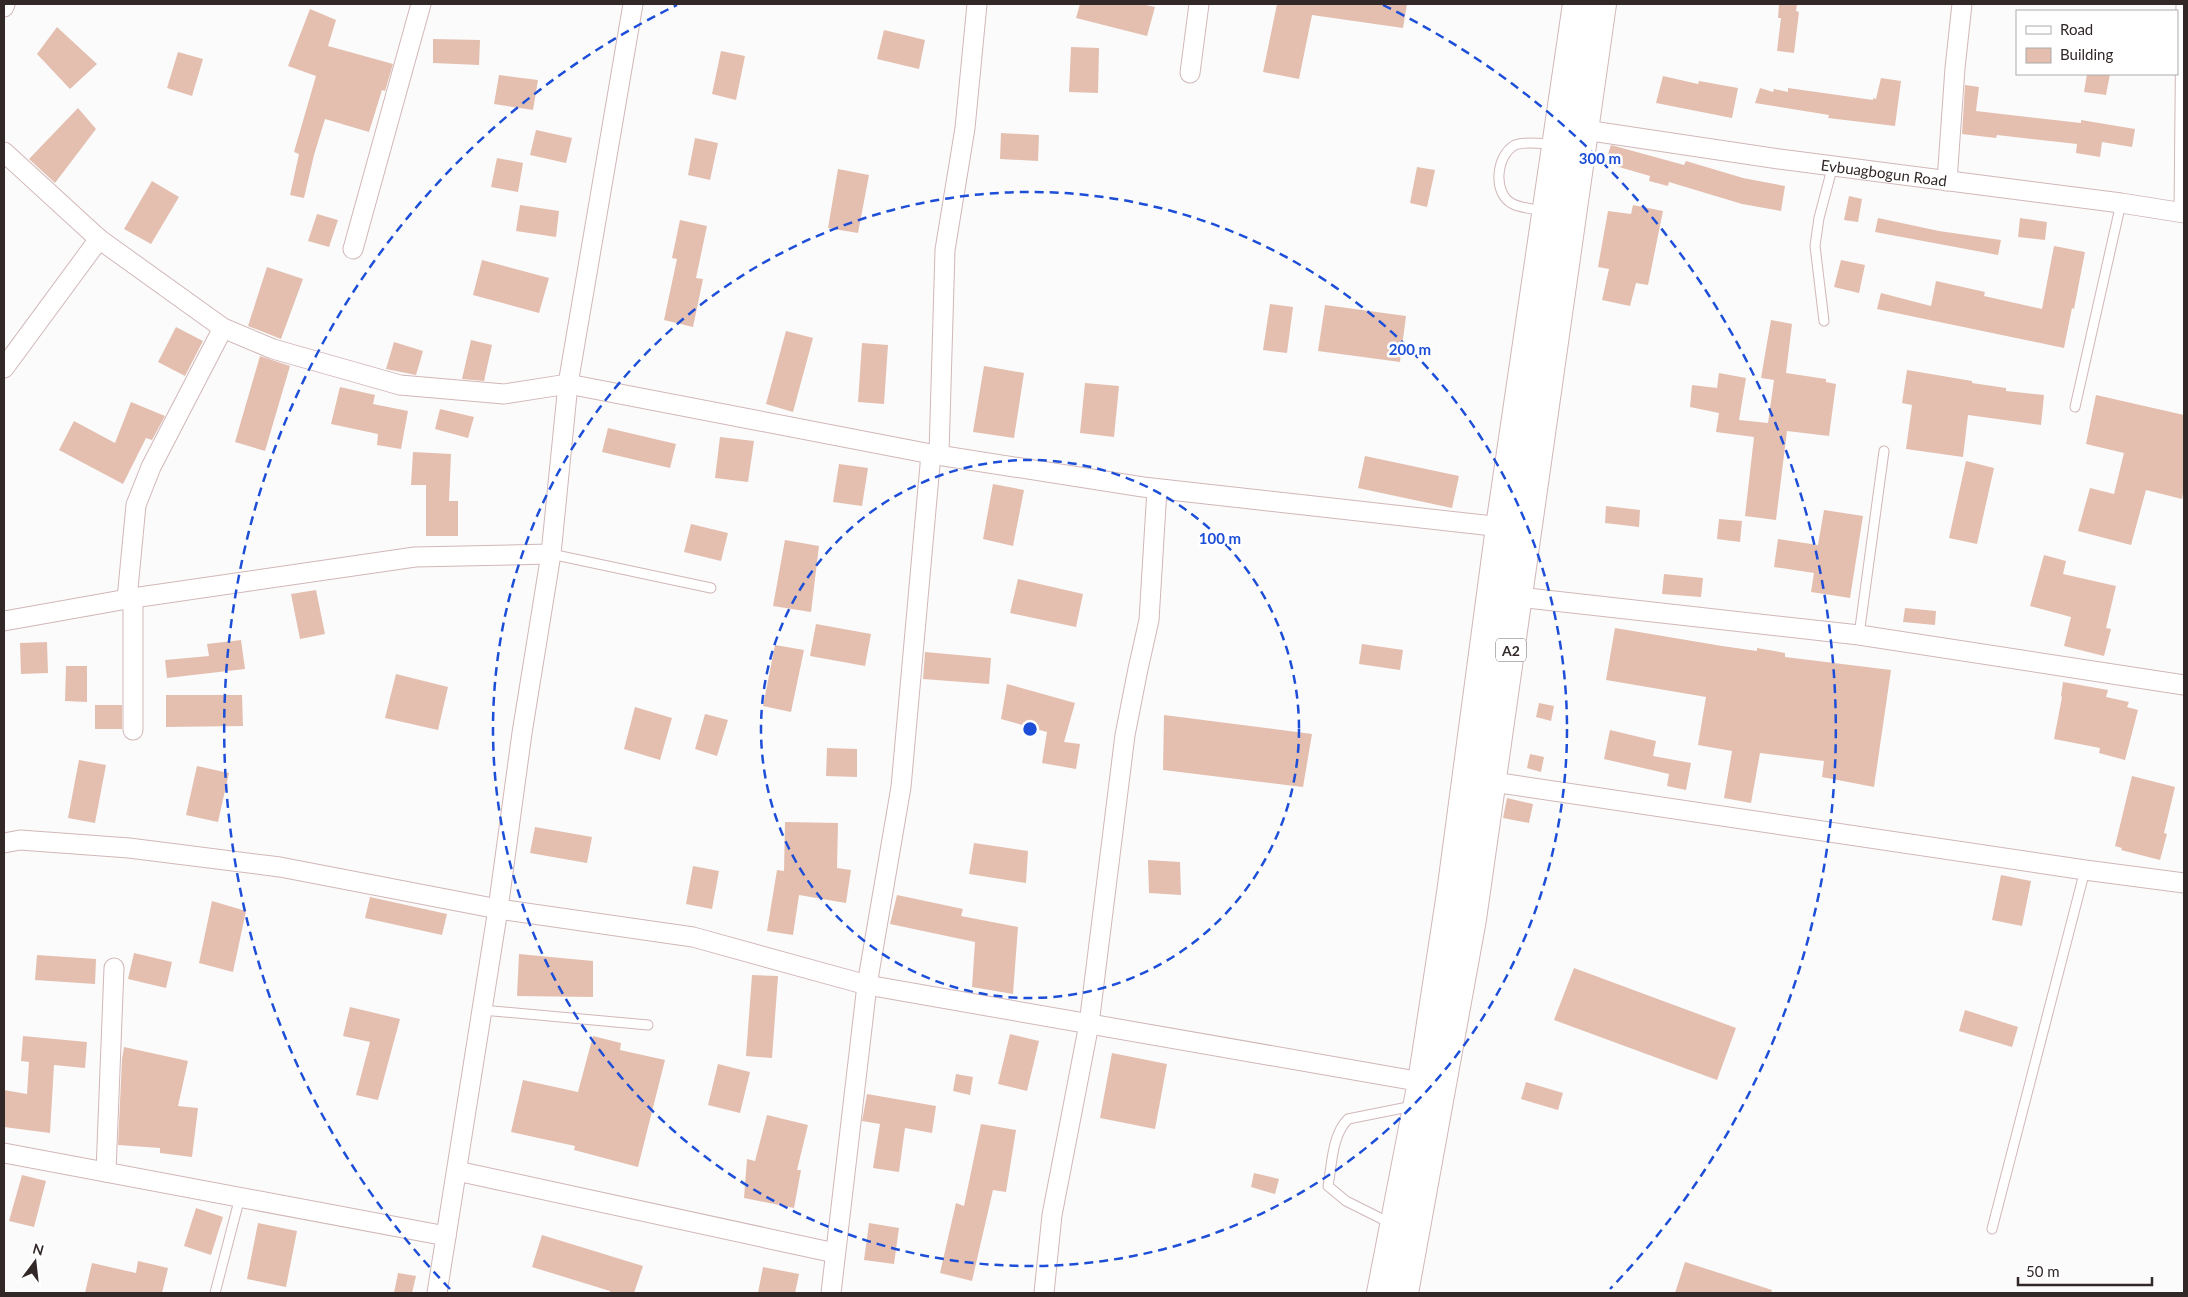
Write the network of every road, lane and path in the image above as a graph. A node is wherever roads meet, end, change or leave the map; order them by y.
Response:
1 (421, 4) edge
2 (630, 4) edge
3 (977, 4) edge
4 (1199, 4) edge
5 (1577, 4) edge
6 (1602, 4) edge
7 (1962, 4) edge
8 (2181, 4) edge
9 (1190, 73) dead end
10 (1586, 130) junction
11 (1556, 144) junction
12 (7, 164) edge
13 (1833, 165) junction
14 (1947, 181) junction
15 (2121, 203) junction
16 (1546, 212) junction
17 (2182, 212) edge
18 (99, 239) junction
19 (353, 249) dead end
20 (1824, 321) dead end
21 (224, 328) junction
22 (4, 368) edge
23 (568, 384) junction
24 (2075, 408) dead end
25 (1884, 451) dead end
26 (935, 454) junction
27 (1158, 489) junction
28 (1500, 527) junction
29 (1527, 530) junction
30 (551, 554) junction
31 (711, 588) dead end
32 (1518, 597) junction
33 (130, 599) junction
34 (4, 621) edge
35 (1859, 635) junction
36 (2184, 685) edge
37 (133, 730) dead end
38 (1493, 782) junction
39 (4, 843) edge
40 (2085, 870) junction
41 (2184, 883) edge
42 (498, 909) junction
43 (114, 968) dead end
44 (867, 985) junction
45 (482, 1010) junction
46 (1089, 1024) junction
47 (648, 1025) dead end
48 (1420, 1093) junction
49 (4, 1153) edge
50 (457, 1171) junction
51 (106, 1172) junction
52 (240, 1197) junction
53 (1394, 1225) junction
54 (1992, 1229) dead end
55 (446, 1236) junction
56 (835, 1253) junction
57 (215, 1293) edge
58 (437, 1293) edge
59 (831, 1293) edge
60 (1044, 1293) edge
61 (1381, 1293) edge
62 (1404, 1293) edge

1 - 19 street
2 - 23 street
3 - 26 street
4 - 9 street
5 - 11 highway, A2
6 - 10 highway, A2
7 - 14 street
8 - 17 lane
10 - 13 street, Evbuagbogun Road
10 - 29 highway, A2
11 - 16 highway, A2
11 - 16 lane
12 - 18 street
13 - 14 street, Evbuagbogun Road
13 - 20 lane
14 - 15 street, Evbuagbogun Road
15 - 17 street, Evbuagbogun Road
15 - 24 lane
16 - 28 highway, A2
18 - 21 street
18 - 22 street
21 - 23 street
21 - 33 street
23 - 26 street
23 - 30 street
25 - 35 lane
26 - 27 street
26 - 44 street
27 - 28 street
27 - 46 street
28 - 29 street
28 - 48 highway, A2
29 - 32 highway, A2
30 - 31 lane
30 - 33 street
30 - 42 street
32 - 35 street
32 - 38 highway, A2
33 - 34 street
33 - 37 street
35 - 36 street
38 - 40 street
38 - 62 highway, A2
39 - 42 street
40 - 41 street
40 - 54 lane
42 - 44 street
42 - 45 street
43 - 51 street
44 - 46 street
44 - 56 street
45 - 47 lane
45 - 50 street
46 - 48 street
46 - 60 street
48 - 53 highway, A2
48 - 53 lane
49 - 51 street
50 - 55 street
50 - 56 street
51 - 52 street
52 - 55 street
52 - 57 lane
53 - 61 highway, A2
55 - 58 street
56 - 59 street

